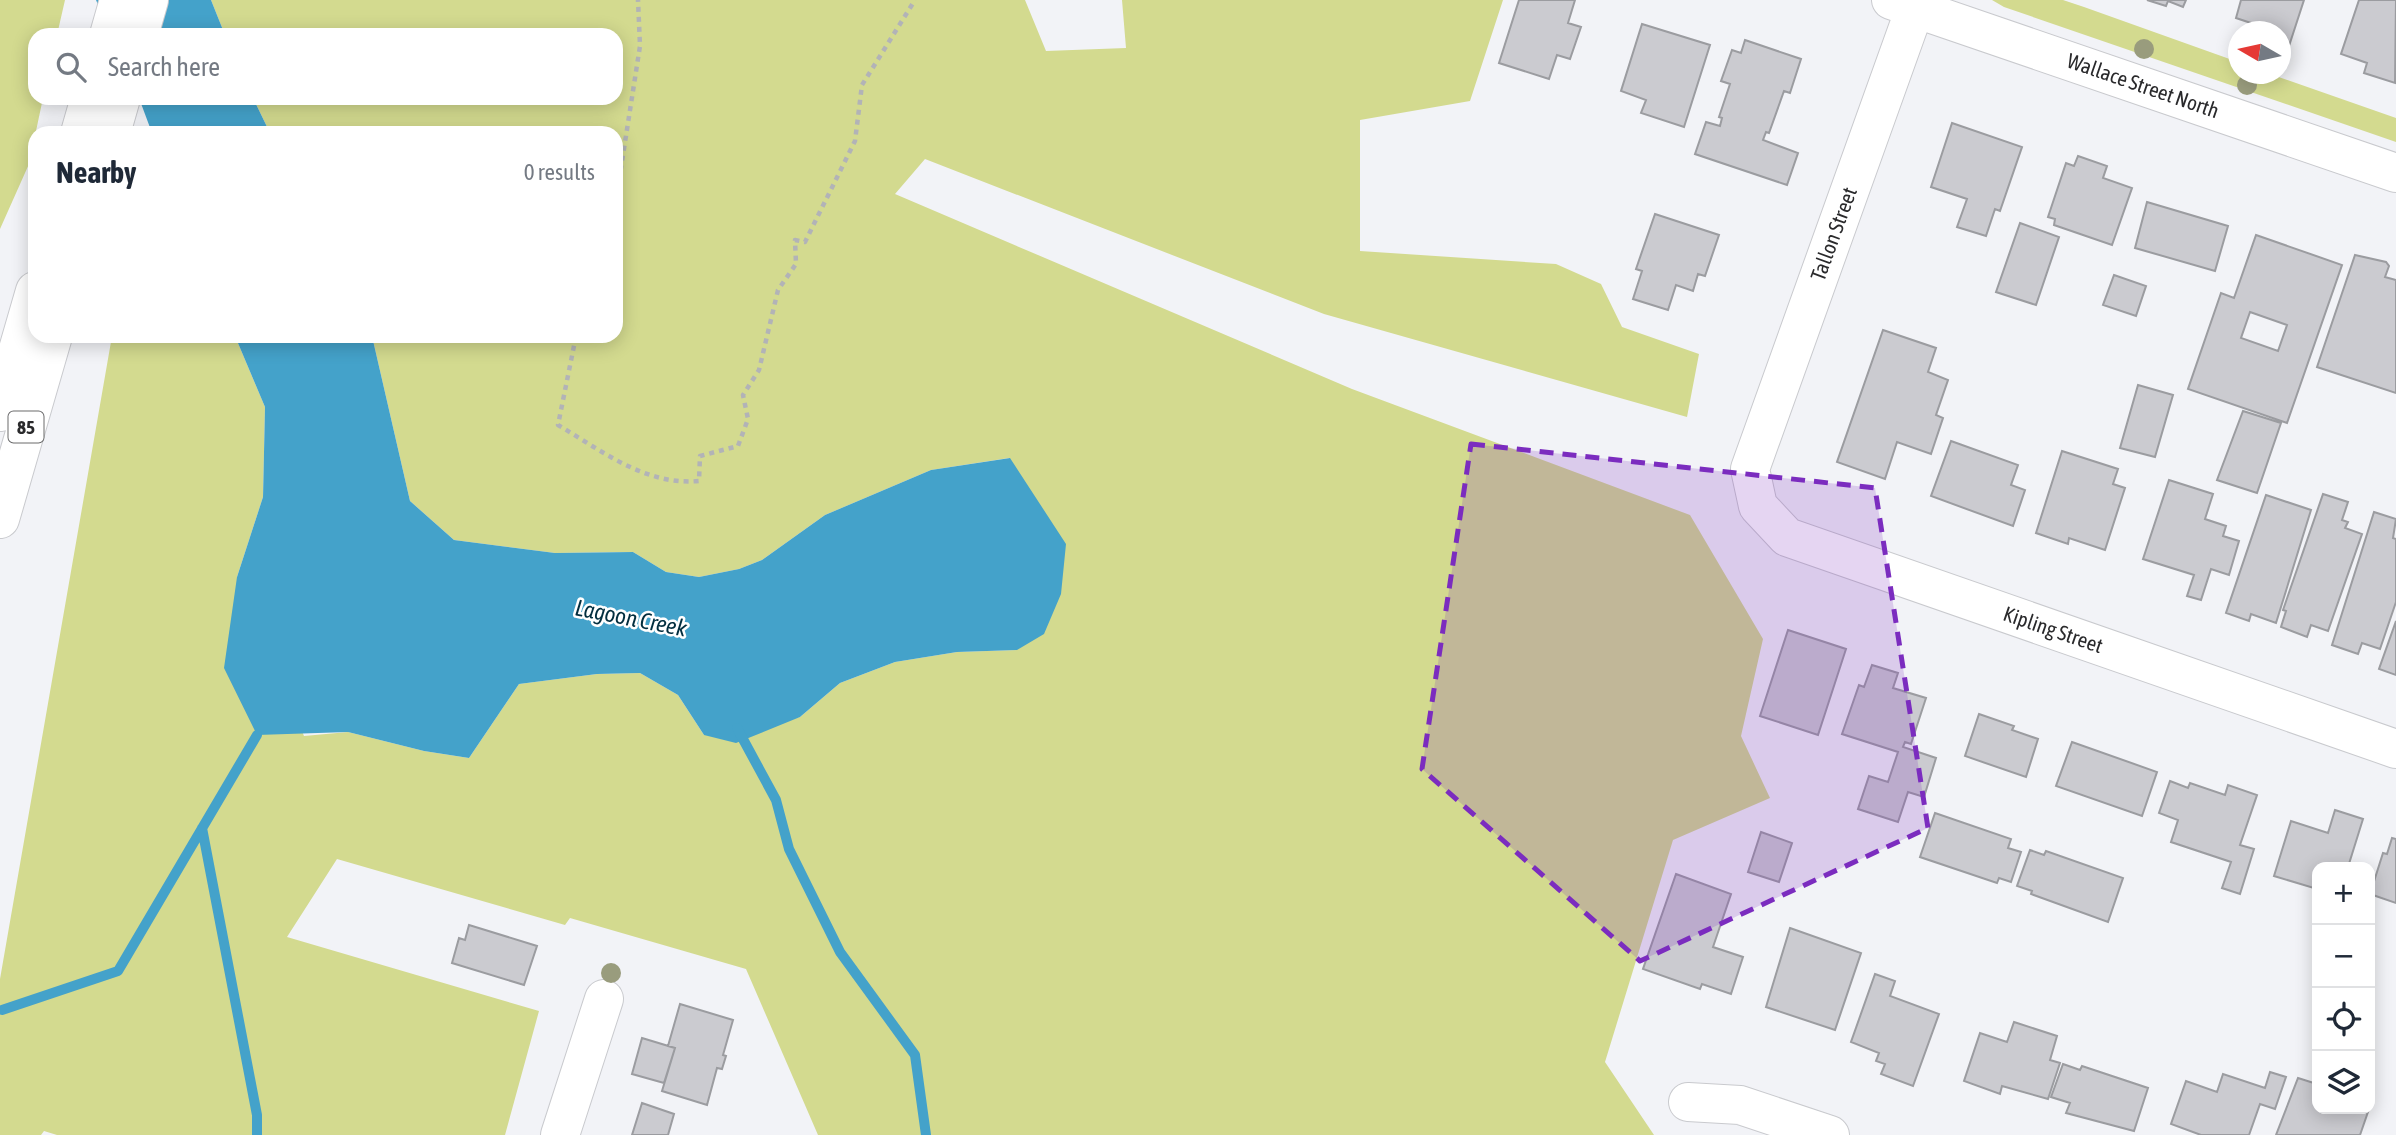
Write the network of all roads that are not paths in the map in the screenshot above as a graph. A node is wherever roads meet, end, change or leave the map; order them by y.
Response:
1 (119, 0) edge
2 (149, 0) edge
3 (1908, 3) edge
4 (110, 28) edge
5 (141, 28) edge
6 (88, 105) edge
7 (119, 105) edge
8 (82, 126) edge
9 (113, 126) edge
10 (2396, 173) edge
11 (28, 298) edge
12 (28, 314) edge
13 (0, 336) edge
14 (51, 343) edge
15 (0, 412) edge
16 (1750, 469) joint
17 (0, 519) edge
18 (2396, 749) edge
19 (604, 999) dead end
20 (1688, 1102) dead end
21 (560, 1135) edge
22 (1830, 1135) edge

1 - 4 main road
2 - 5 main road
3 - 10 main road, Wallace Street North
3 - 16 main road, Tallon Street
6 - 8 main road
7 - 9 main road
11 - 13 main road
12 - 15 main road, 85
14 - 17 main road, 85
16 - 18 main road, Kipling Street
19 - 21 main road
20 - 22 main road

